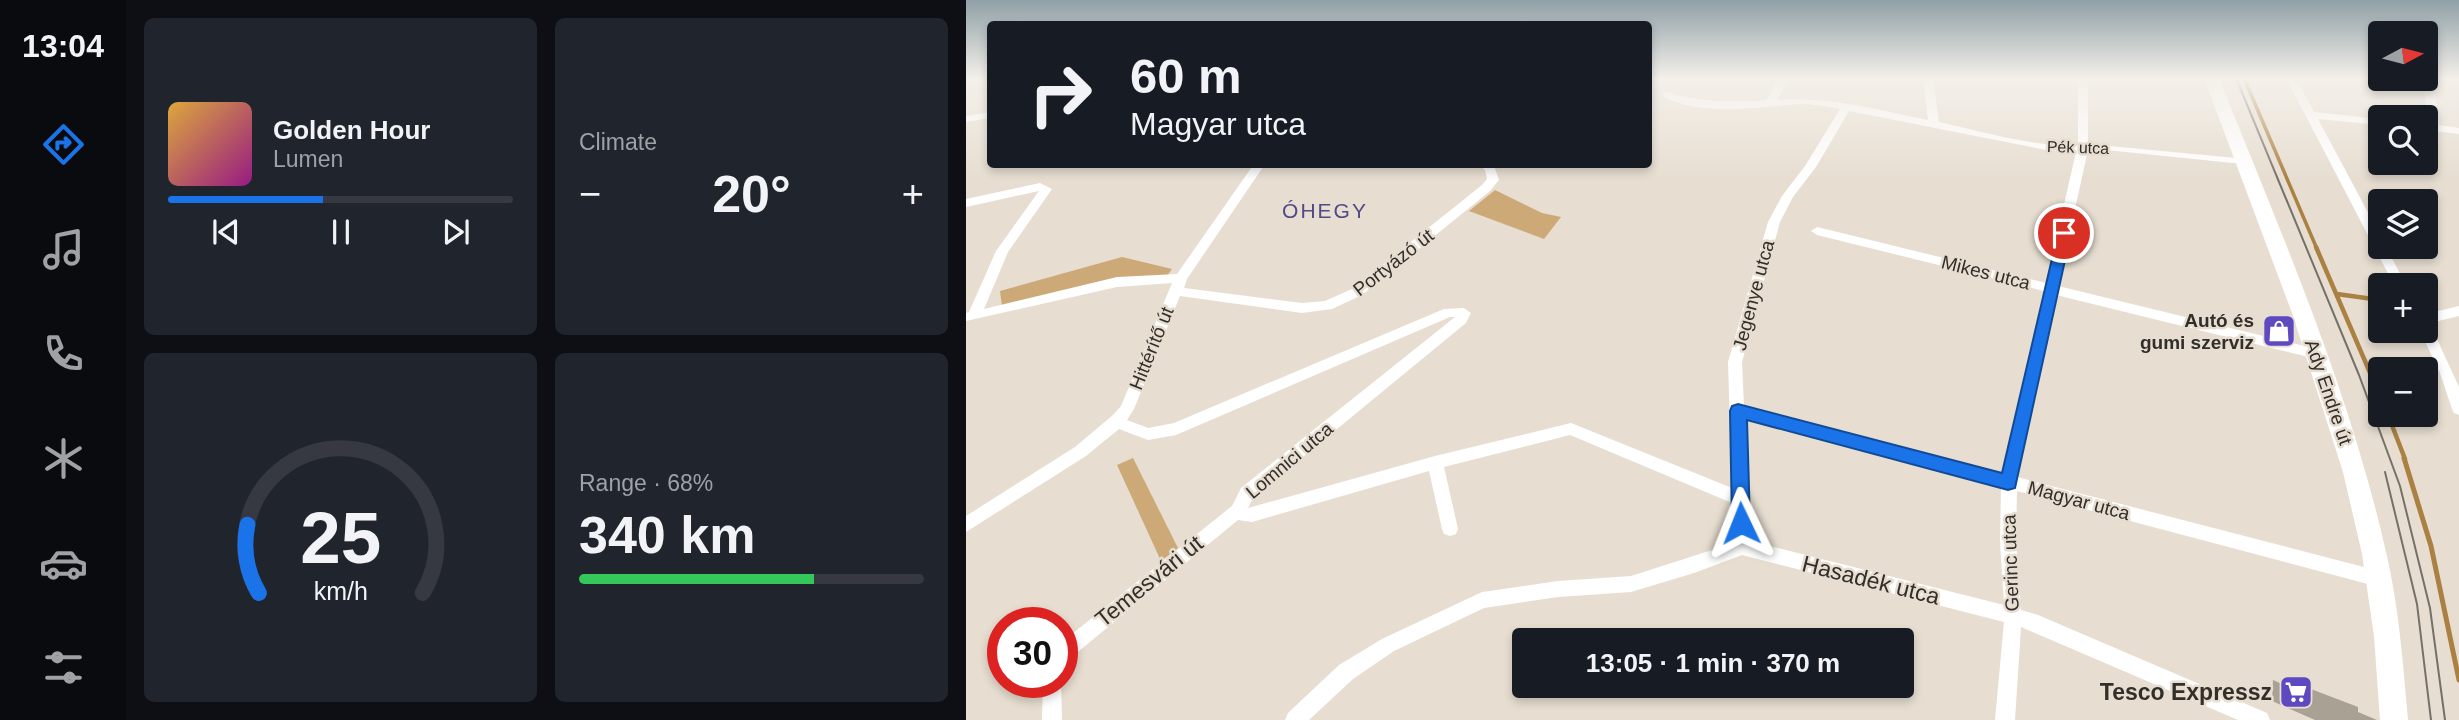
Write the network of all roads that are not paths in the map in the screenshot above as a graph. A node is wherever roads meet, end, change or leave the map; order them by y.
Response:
1 (1843, 112) edge
2 (1868, 112) edge
3 (1932, 112) edge
4 (2083, 112) edge
5 (2224, 112) edge
6 (2307, 112) edge
7 (2309, 115) junction
8 (987, 116) edge
9 (966, 119) edge
10 (2368, 121) edge
11 (1934, 125) junction
12 (2438, 128) edge
13 (2459, 131) edge
14 (2083, 147) junction
15 (2243, 162) junction
16 (1257, 168) edge
17 (1490, 168) edge
18 (966, 203) edge
19 (1817, 231) dead end
20 (2394, 273) edge
21 (1177, 285) junction
22 (2052, 288) junction
23 (2459, 311) edge
24 (2438, 316) edge
25 (970, 317) edge
26 (2434, 343) edge
27 (2317, 354) junction
28 (2453, 374) edge
29 (2459, 409) edge
30 (1738, 411) junction
31 (1117, 422) junction
32 (1435, 463) junction
33 (2008, 482) junction
34 (1740, 499) junction
35 (1238, 510) junction
36 (966, 525) edge
37 (1450, 529) dead end
38 (1742, 547) junction
39 (2379, 579) junction
40 (2013, 615) junction
41 (1078, 641) edge
42 (1052, 698) edge
43 (1052, 720) edge
44 (1295, 720) edge
45 (2005, 720) edge
46 (2260, 720) edge
47 (2394, 720) edge

1 - 30 street, Jegenye utca
2 - 11 street, Pék utca
3 - 11 street
4 - 14 street, Gerinc utca
5 - 15 street, Ady Endre út
6 - 7 street
7 - 10 street
7 - 20 street
8 - 9 street
11 - 14 street, Pék utca
12 - 13 street
14 - 15 street, Pék utca
14 - 22 street, Gerinc utca
15 - 27 street, Ady Endre út
16 - 21 street, Hittérítő út
17 - 21 street, Portyázó út
18 - 25 street
19 - 22 street, Mikes utca
21 - 25 street, Portyázó út
21 - 31 street, Hittérítő út
22 - 27 street, Mikes utca
22 - 33 street, Gerinc utca
23 - 24 street
26 - 28 street
27 - 39 street, Ady Endre út
28 - 29 street
30 - 33 street, Magyar utca
30 - 34 street, Jegenye utca
31 - 35 street, Lomnici utca
31 - 36 street, Hittérítő út
32 - 34 street, Lomnici utca
32 - 35 street, Lomnici utca
32 - 37 street
33 - 39 street, Magyar utca
33 - 40 street, Gerinc utca
34 - 38 street, Jegenye utca
35 - 41 street, Temesvári út
38 - 40 street, Hasadék utca
38 - 44 street
39 - 47 street, Ady Endre út
40 - 45 street, Gerinc utca
40 - 46 street, Hasadék utca
42 - 43 street

